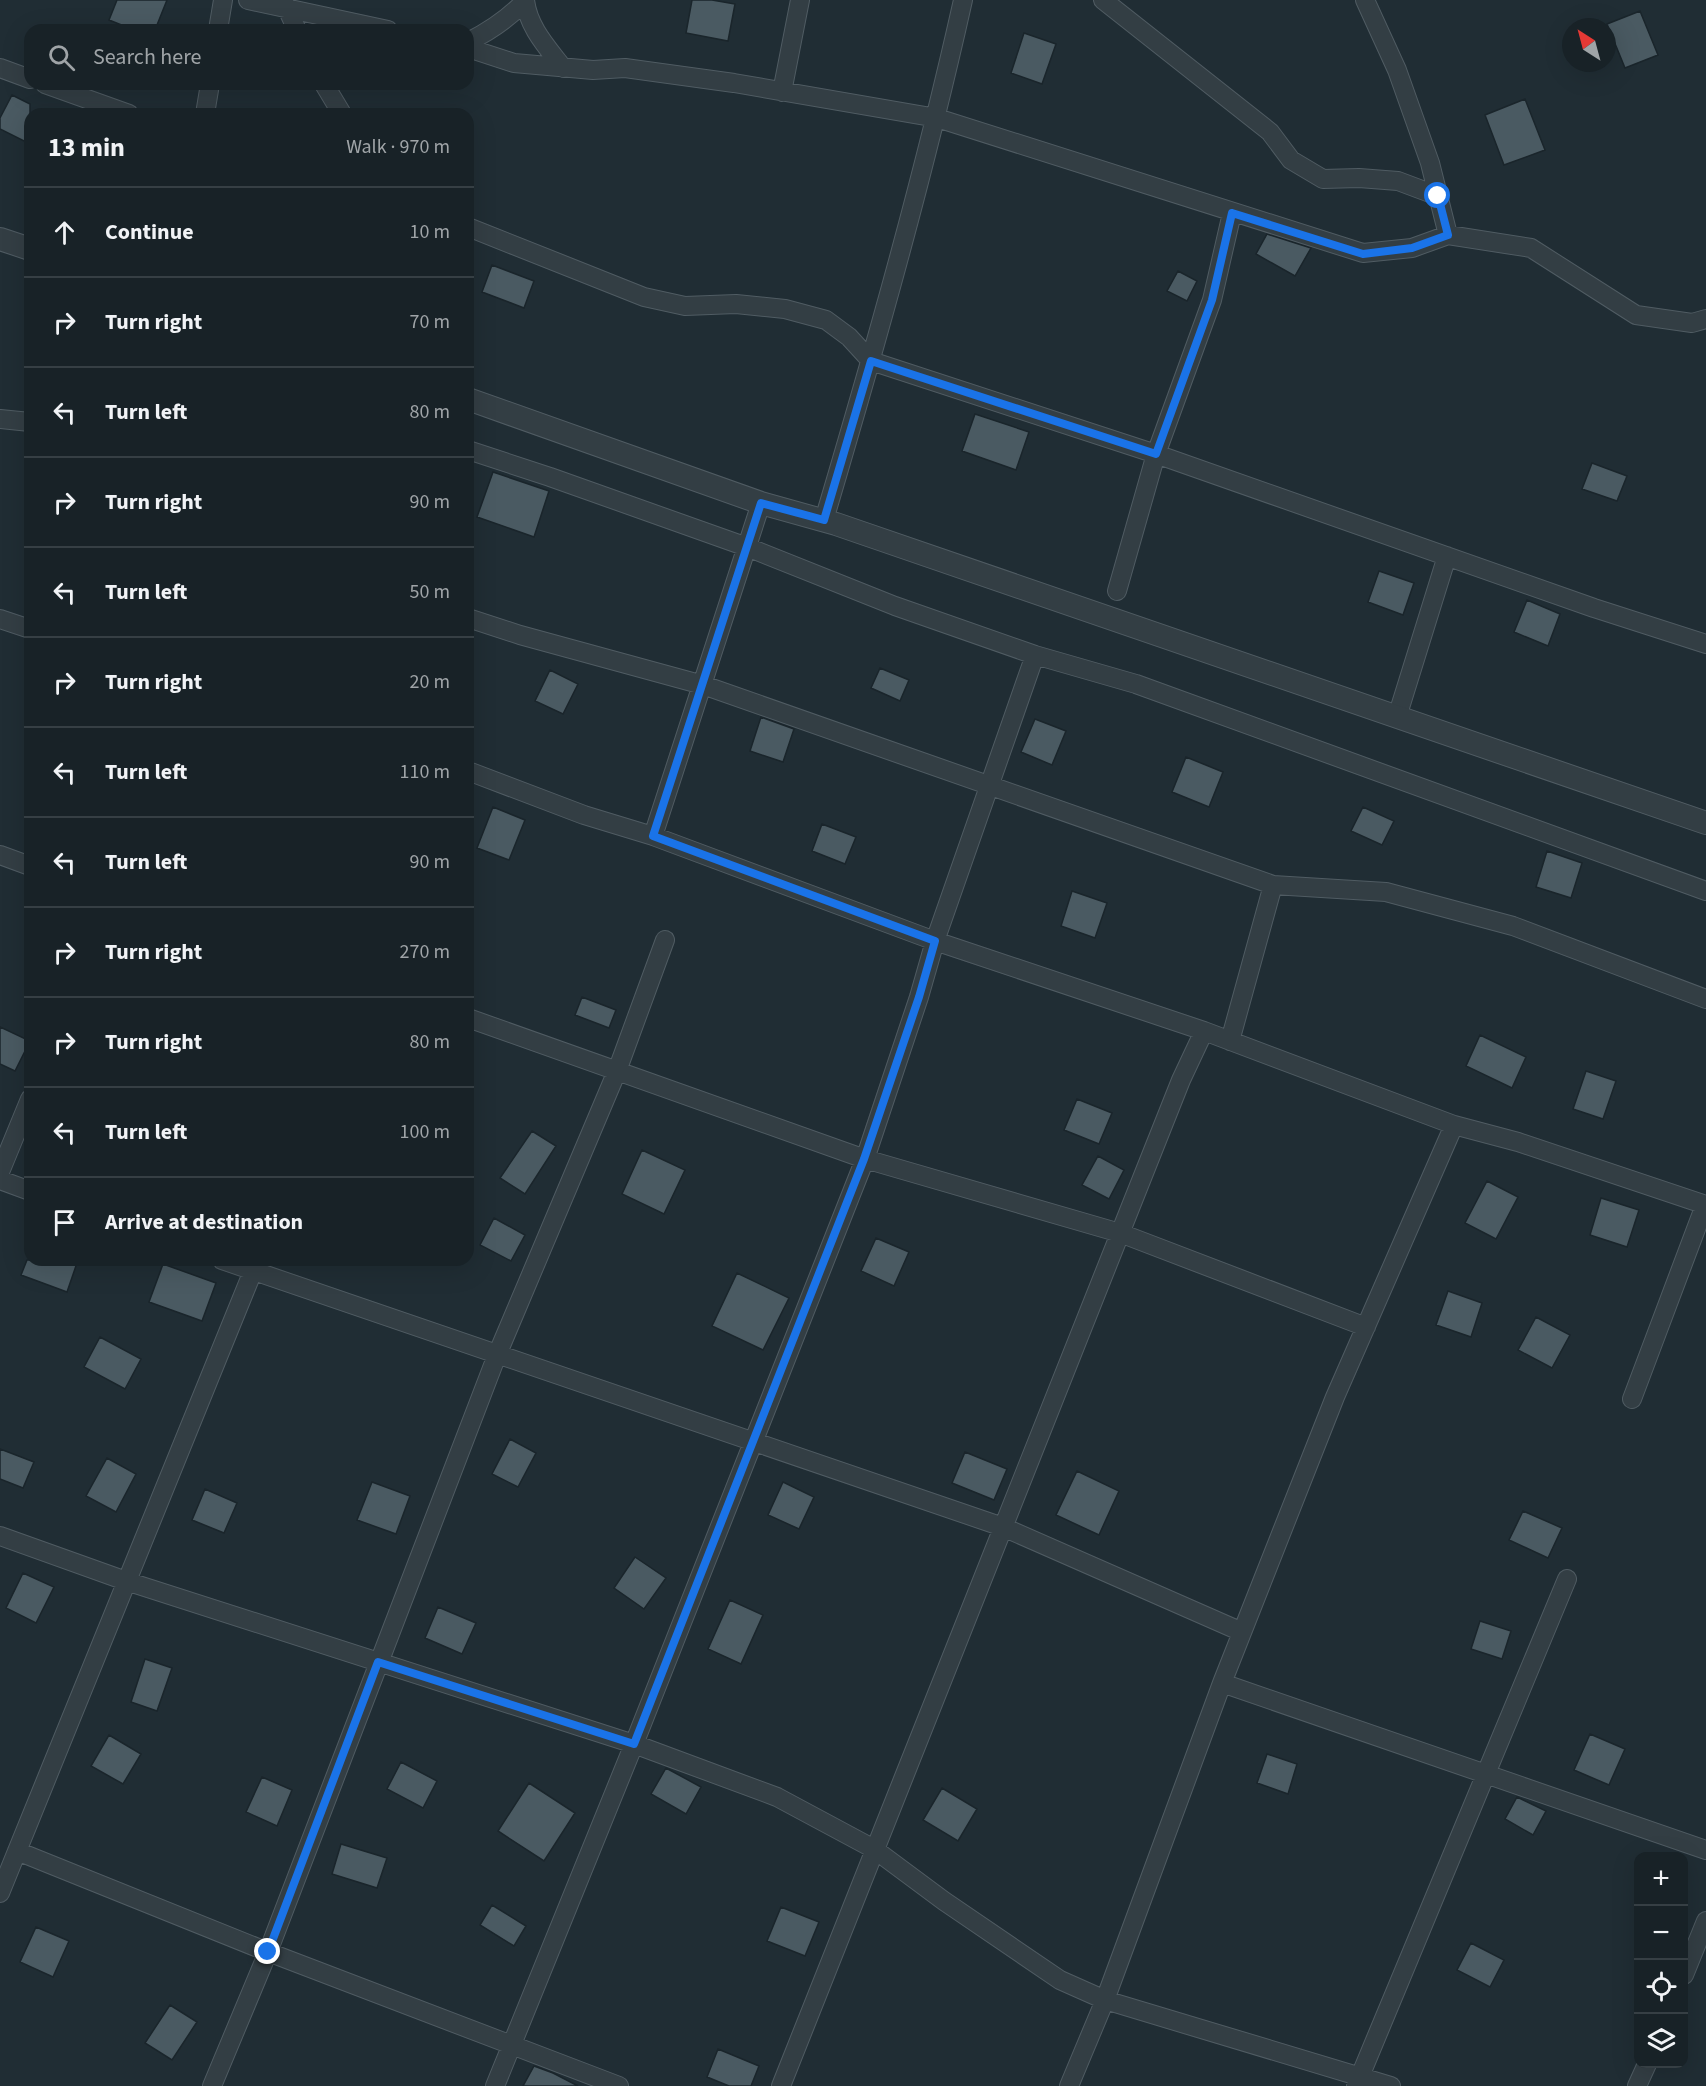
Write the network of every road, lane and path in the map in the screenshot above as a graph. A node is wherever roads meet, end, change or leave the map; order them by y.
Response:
1 (223, 0) edge
2 (248, 0) edge
3 (525, 0) edge
4 (800, 0) edge
5 (963, 0) edge
6 (1103, 0) edge
7 (1365, 0) edge
8 (285, 4) edge
9 (219, 24) edge
10 (294, 24) edge
11 (364, 24) edge
12 (474, 39) edge
13 (474, 50) edge
14 (0, 68) edge
15 (563, 68) junction
16 (24, 77) edge
17 (62, 90) edge
18 (209, 90) edge
19 (328, 90) edge
20 (782, 92) junction
21 (112, 108) edge
22 (206, 108) edge
23 (338, 108) edge
24 (937, 118) junction
25 (1438, 196) junction
26 (1232, 213) junction
27 (474, 229) edge
28 (1448, 235) junction
29 (0, 239) edge
30 (24, 247) edge
31 (1706, 319) edge
32 (871, 361) junction
33 (474, 401) edge
34 (0, 419) edge
35 (24, 421) edge
36 (474, 452) edge
37 (1156, 454) junction
38 (761, 503) junction
39 (824, 520) junction
40 (747, 547) junction
41 (1447, 556) junction
42 (1116, 591) dead end
43 (0, 620) edge
44 (474, 620) edge
45 (24, 627) edge
46 (1706, 644) edge
47 (1035, 655) junction
48 (703, 685) junction
49 (1397, 717) junction
50 (474, 773) edge
51 (991, 785) junction
52 (1706, 823) edge
53 (653, 836) junction
54 (0, 855) edge
55 (24, 864) edge
56 (1273, 885) junction
57 (1706, 891) edge
58 (665, 940) dead end
59 (935, 941) junction
60 (1706, 999) edge
61 (474, 1020) edge
62 (1204, 1031) junction
63 (1230, 1041) junction
64 (617, 1071) junction
65 (24, 1114) edge
66 (1454, 1125) junction
67 (864, 1159) junction
68 (0, 1172) edge
69 (0, 1180) edge
70 (24, 1189) edge
71 (1706, 1205) edge
72 (1120, 1233) junction
73 (255, 1266) edge
74 (258, 1266) edge
75 (1366, 1327) junction
76 (497, 1355) junction
77 (1632, 1399) dead end
78 (753, 1443) junction
79 (1003, 1527) junction
80 (0, 1536) edge
81 (1567, 1580) dead end
82 (126, 1581) junction
83 (1242, 1632) junction
84 (378, 1662) junction
85 (1222, 1683) junction
86 (634, 1744) junction
87 (1485, 1773) junction
88 (874, 1849) junction
89 (1706, 1850) edge
90 (17, 1851) junction
91 (0, 1893) edge
92 (1706, 1921) edge
93 (268, 1952) junction
94 (1688, 1963) edge
95 (1105, 2000) junction
96 (512, 2045) junction
97 (1645, 2068) edge
98 (1358, 2081) edge
99 (212, 2086) edge
100 (495, 2086) edge
101 (619, 2086) edge
102 (781, 2086) edge
103 (1069, 2086) edge
104 (1391, 2086) edge
105 (1637, 2086) edge

1 - 9 street
2 - 8 street
3 - 12 street
3 - 15 street
4 - 20 street
5 - 24 street
6 - 25 street
7 - 25 street
8 - 10 street
8 - 11 street
13 - 15 street
14 - 16 street
15 - 20 street
17 - 21 street
18 - 22 street
19 - 23 street
20 - 24 street
24 - 26 street
24 - 32 street
25 - 28 street
26 - 28 street
26 - 37 street
27 - 32 street
28 - 31 street
29 - 30 street
32 - 37 street
32 - 39 street
33 - 38 street
34 - 35 street
36 - 40 street
37 - 41 street
37 - 42 street
38 - 39 street
38 - 40 street
39 - 49 street
40 - 47 street
40 - 48 street
41 - 46 street
41 - 49 street
43 - 45 street
44 - 48 street
47 - 51 street
47 - 57 street
48 - 51 street
48 - 53 street
49 - 52 street
50 - 53 street
51 - 56 street
51 - 59 street
53 - 59 street
54 - 55 street
56 - 60 street
56 - 63 street
58 - 64 street
59 - 62 street
59 - 67 street
61 - 64 street
62 - 63 street
62 - 72 street
63 - 66 street
64 - 67 street
64 - 76 street
65 - 68 street
66 - 71 street
66 - 75 street
67 - 72 street
67 - 78 street
69 - 70 street
71 - 77 street
72 - 75 street
72 - 79 street
73 - 82 street
74 - 76 street
75 - 83 street
76 - 78 street
76 - 84 street
78 - 79 street
78 - 86 street
79 - 83 street
79 - 88 street
80 - 82 street
81 - 87 street
82 - 84 street
82 - 90 street
83 - 85 street
84 - 86 street
84 - 93 street
85 - 87 street
85 - 95 street
86 - 88 street
86 - 96 street
87 - 89 street
87 - 98 street
88 - 95 street
88 - 102 street
90 - 91 street
90 - 93 street
92 - 94 street
93 - 96 street
93 - 99 street
95 - 98 street
95 - 103 street
96 - 100 street
96 - 101 street
97 - 105 street
98 - 104 street

